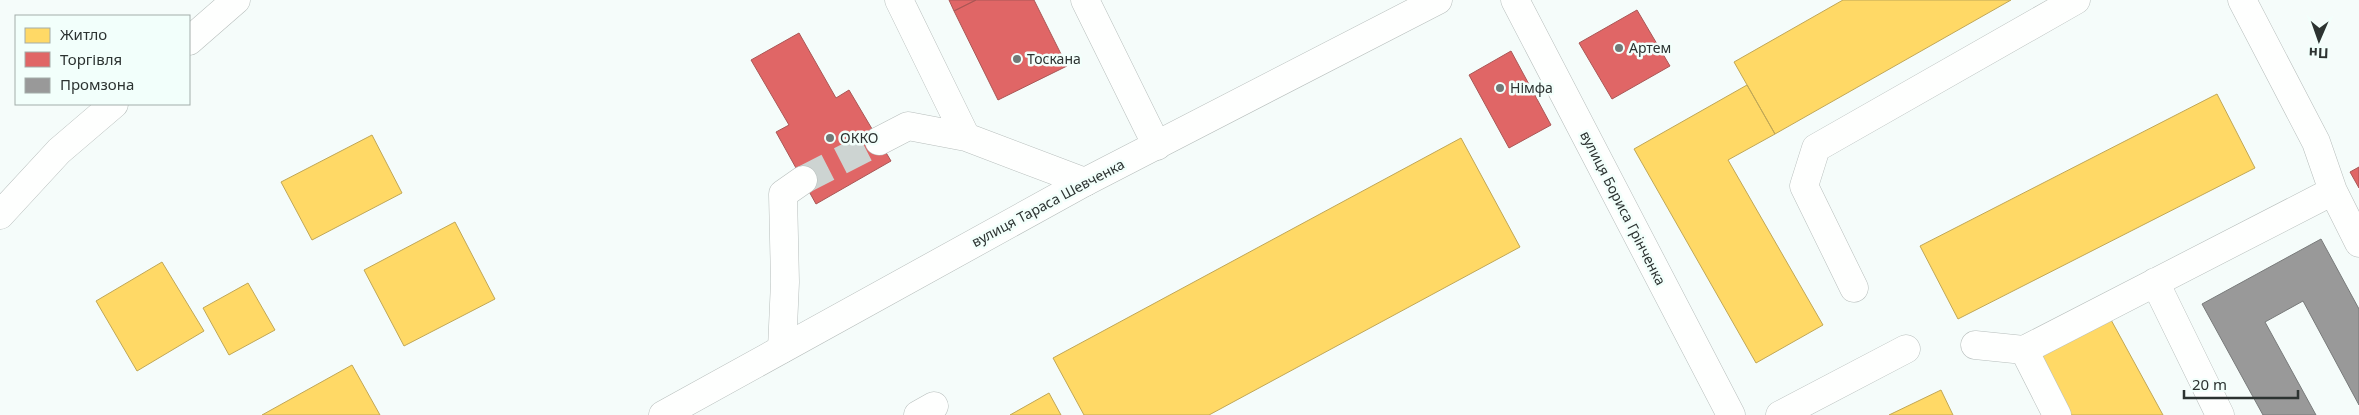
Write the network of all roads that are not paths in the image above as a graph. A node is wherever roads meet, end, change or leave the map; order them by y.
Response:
1 (236, 0) edge
2 (899, 0) edge
3 (1085, 0) edge
4 (1438, 0) edge
5 (1515, 0) edge
6 (2076, 0) edge
7 (2242, 0) edge
8 (190, 40) edge
9 (113, 105) edge
10 (966, 137) junction
11 (879, 140) tunnel mouth
12 (1156, 146) junction
13 (803, 180) tunnel mouth
14 (1084, 182) junction
15 (2333, 191) junction
16 (0, 215) edge
17 (2359, 243) edge
18 (2155, 282) junction
19 (1854, 288) dead end
20 (1975, 345) dead end
21 (782, 349) junction
22 (1906, 349) dead end
23 (2024, 350) junction
24 (663, 415) edge
25 (1731, 415) edge
26 (1780, 415) edge
27 (2057, 415) edge
28 (2220, 415) edge

1 - 8 main road
2 - 10 main road
3 - 12 main road
4 - 12 main road, вулиця Тараса Шевченка
5 - 25 main road, вулиця Бориса Грінченка
6 - 19 main road
7 - 15 main road
9 - 16 main road
10 - 11 main road
10 - 14 main road
12 - 14 main road, вулиця Тараса Шевченка
13 - 21 main road
14 - 21 main road, вулиця Тараса Шевченка
15 - 17 main road
15 - 18 main road
18 - 23 main road
18 - 28 main road
20 - 23 main road
21 - 24 main road, вулиця Тараса Шевченка
22 - 26 main road
23 - 27 main road

